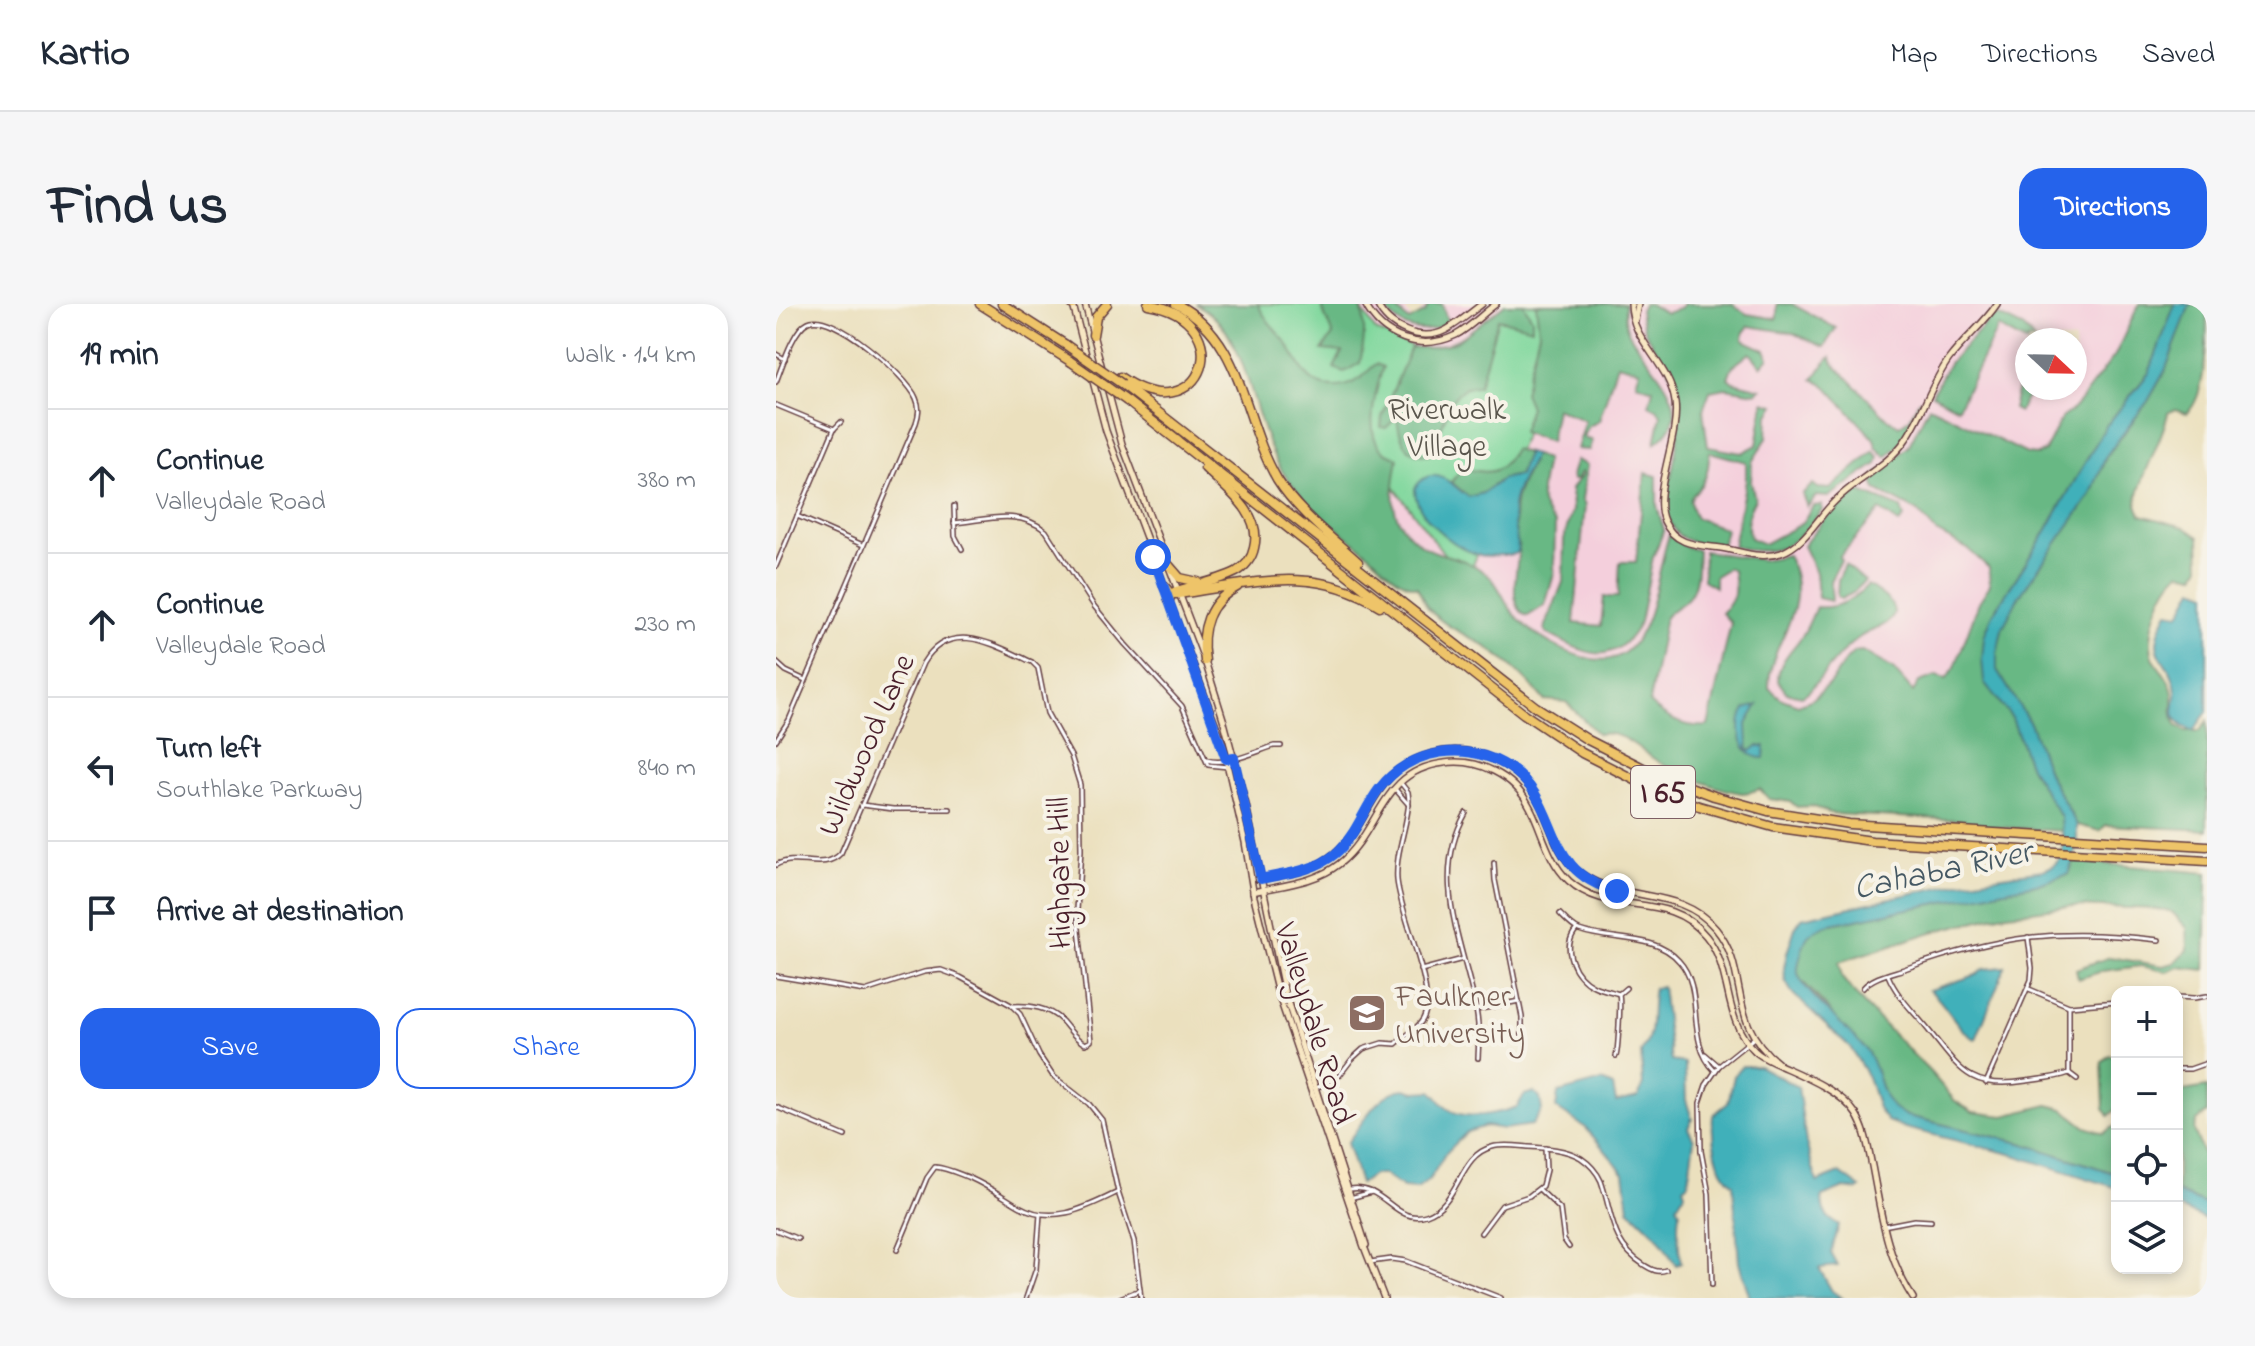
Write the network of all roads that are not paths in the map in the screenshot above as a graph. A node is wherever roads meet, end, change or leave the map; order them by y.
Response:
1 (980, 304) edge
2 (1002, 304) edge
3 (1073, 304) edge
4 (1085, 304) edge
5 (1107, 304) edge
6 (1148, 304) edge
7 (1176, 304) edge
8 (1365, 304) edge
9 (1377, 304) edge
10 (1482, 304) edge
11 (1496, 304) edge
12 (1631, 304) edge
13 (1638, 304) edge
14 (1997, 304) edge
15 (1635, 320) junction
16 (1093, 335) junction
17 (776, 354) edge
18 (785, 359) junction
19 (1122, 381) junction
20 (776, 382) edge
21 (776, 405) edge
22 (841, 422) dead end
23 (834, 429) junction
24 (1192, 451) junction
25 (954, 506) dead end
26 (797, 516) junction
27 (954, 523) junction
28 (863, 545) junction
29 (962, 549) dead end
30 (1167, 563) junction
31 (776, 566) edge
32 (1202, 582) junction
33 (1243, 584) junction
34 (1384, 588) junction
35 (1172, 593) junction
36 (1398, 616) junction
37 (993, 646) joint
38 (1205, 661) junction
39 (776, 662) edge
40 (805, 680) junction
41 (776, 740) edge
42 (1281, 746) dead end
43 (1205, 758) junction
44 (1230, 759) junction
45 (1228, 767) junction
46 (1390, 776) junction
47 (1397, 784) junction
48 (862, 805) junction
49 (1409, 805) junction
50 (950, 809) dead end
51 (1466, 813) dead end
52 (2207, 846) edge
53 (2207, 861) edge
54 (1494, 863) dead end
55 (776, 865) edge
56 (1252, 879) junction
57 (1261, 879) junction
58 (1263, 890) junction
59 (1253, 892) junction
60 (1560, 914) dead end
61 (1576, 930) junction
62 (2028, 937) junction
63 (2159, 940) dead end
64 (1463, 959) junction
65 (1421, 970) junction
66 (1888, 975) junction
67 (776, 976) edge
68 (1626, 988) dead end
69 (1863, 988) dead end
70 (2027, 989) junction
71 (1619, 994) junction
72 (2207, 996) edge
73 (2183, 997) edge
74 (1519, 1001) junction
75 (2111, 1002) edge
76 (1012, 1006) junction
77 (2069, 1006) junction
78 (1476, 1010) junction
79 (1522, 1035) dead end
80 (1754, 1038) junction
81 (1748, 1043) junction
82 (1705, 1054) junction
83 (1616, 1056) dead end
84 (1478, 1058) dead end
85 (2207, 1063) edge
86 (1719, 1066) junction
87 (1781, 1066) junction
88 (2183, 1069) edge
89 (1715, 1071) junction
90 (2069, 1073) junction
91 (2077, 1079) dead end
92 (1986, 1083) junction
93 (1313, 1089) junction
94 (776, 1107) edge
95 (845, 1136) dead end
96 (1545, 1148) junction
97 (1350, 1189) junction
98 (1539, 1189) junction
99 (1118, 1192) junction
100 (1373, 1192) junction
101 (1350, 1198) junction
102 (1040, 1214) junction
103 (1931, 1221) dead end
104 (1883, 1226) junction
105 (776, 1230) edge
106 (1481, 1233) dead end
107 (798, 1239) dead end
108 (1569, 1247) dead end
109 (897, 1250) dead end
110 (1370, 1262) junction
111 (1666, 1270) dead end
112 (1712, 1285) dead end
113 (1140, 1290) junction
114 (1026, 1298) edge
115 (1120, 1298) edge
116 (1141, 1298) edge
117 (1384, 1298) edge
118 (1501, 1298) edge
119 (1913, 1298) edge

1 - 24 highway, I 65, bridge
2 - 19 highway, I 65, bridge
3 - 35 street, Valleydale Road
4 - 16 street, Valleydale Road
5 - 16 highway
6 - 19 highway
7 - 34 highway
8 - 11 street
9 - 10 street
12 - 15 street
13 - 15 street
14 - 15 street
16 - 30 street, Valleydale Road
17 - 18 street
18 - 20 street
18 - 28 street
19 - 34 highway, I 65
21 - 23 street
22 - 23 street
23 - 26 street
24 - 32 highway
24 - 36 highway, I 65
25 - 27 street
26 - 28 street
26 - 31 street
27 - 29 street
27 - 43 street
28 - 40 street
30 - 32 highway
30 - 35 street, Valleydale Road
32 - 35 highway
33 - 35 highway
33 - 36 highway
33 - 38 highway
34 - 52 highway, I 65
35 - 38 street, Valleydale Road
35 - 44 street, Valleydale Road
36 - 53 highway, I 65
37 - 48 street, Wildwood Lane
37 - 76 street, Highgate Hill
38 - 44 street, Valleydale Road
39 - 40 street
40 - 41 street
42 - 44 street
43 - 44 street
43 - 45 street
44 - 45 street, Valleydale Road
44 - 57 street, Valleydale Road
45 - 56 street, Valleydale Road
46 - 47 street
46 - 57 street
46 - 80 street
47 - 49 street
47 - 49 street
47 - 58 street
47 - 81 street
48 - 50 street
48 - 55 street, Wildwood Lane
49 - 65 street
51 - 64 street
54 - 74 street
56 - 57 street
56 - 59 street, Valleydale Road
57 - 58 street, Valleydale Road
58 - 59 street
58 - 93 street, Valleydale Road
59 - 93 street, Valleydale Road
60 - 61 street
61 - 71 street
61 - 82 street
62 - 63 street
62 - 66 street
62 - 70 street
64 - 65 street
64 - 78 street
65 - 93 street
66 - 69 street
66 - 92 street
67 - 76 street
68 - 71 street
70 - 77 street
70 - 92 street
71 - 83 street
72 - 73 street
74 - 78 street
74 - 79 street
75 - 77 street
76 - 99 street
77 - 90 street
78 - 84 street
80 - 81 street
80 - 87 street
81 - 86 street
81 - 87 street
82 - 86 street
82 - 89 street
85 - 88 street
86 - 89 street
87 - 104 street
89 - 112 street
90 - 91 street
90 - 92 street
93 - 97 street, Valleydale Road
93 - 101 street, Valleydale Road
94 - 95 street
96 - 98 street
96 - 100 street
96 - 111 street
97 - 100 street
97 - 101 street, Valleydale Road
98 - 106 street
98 - 108 street
99 - 102 street
99 - 113 street
100 - 101 street
101 - 110 street, Valleydale Road
102 - 109 street
102 - 114 street
103 - 104 street
104 - 119 street
105 - 107 street
110 - 117 street, Valleydale Road
110 - 118 street
113 - 115 street
113 - 116 street

